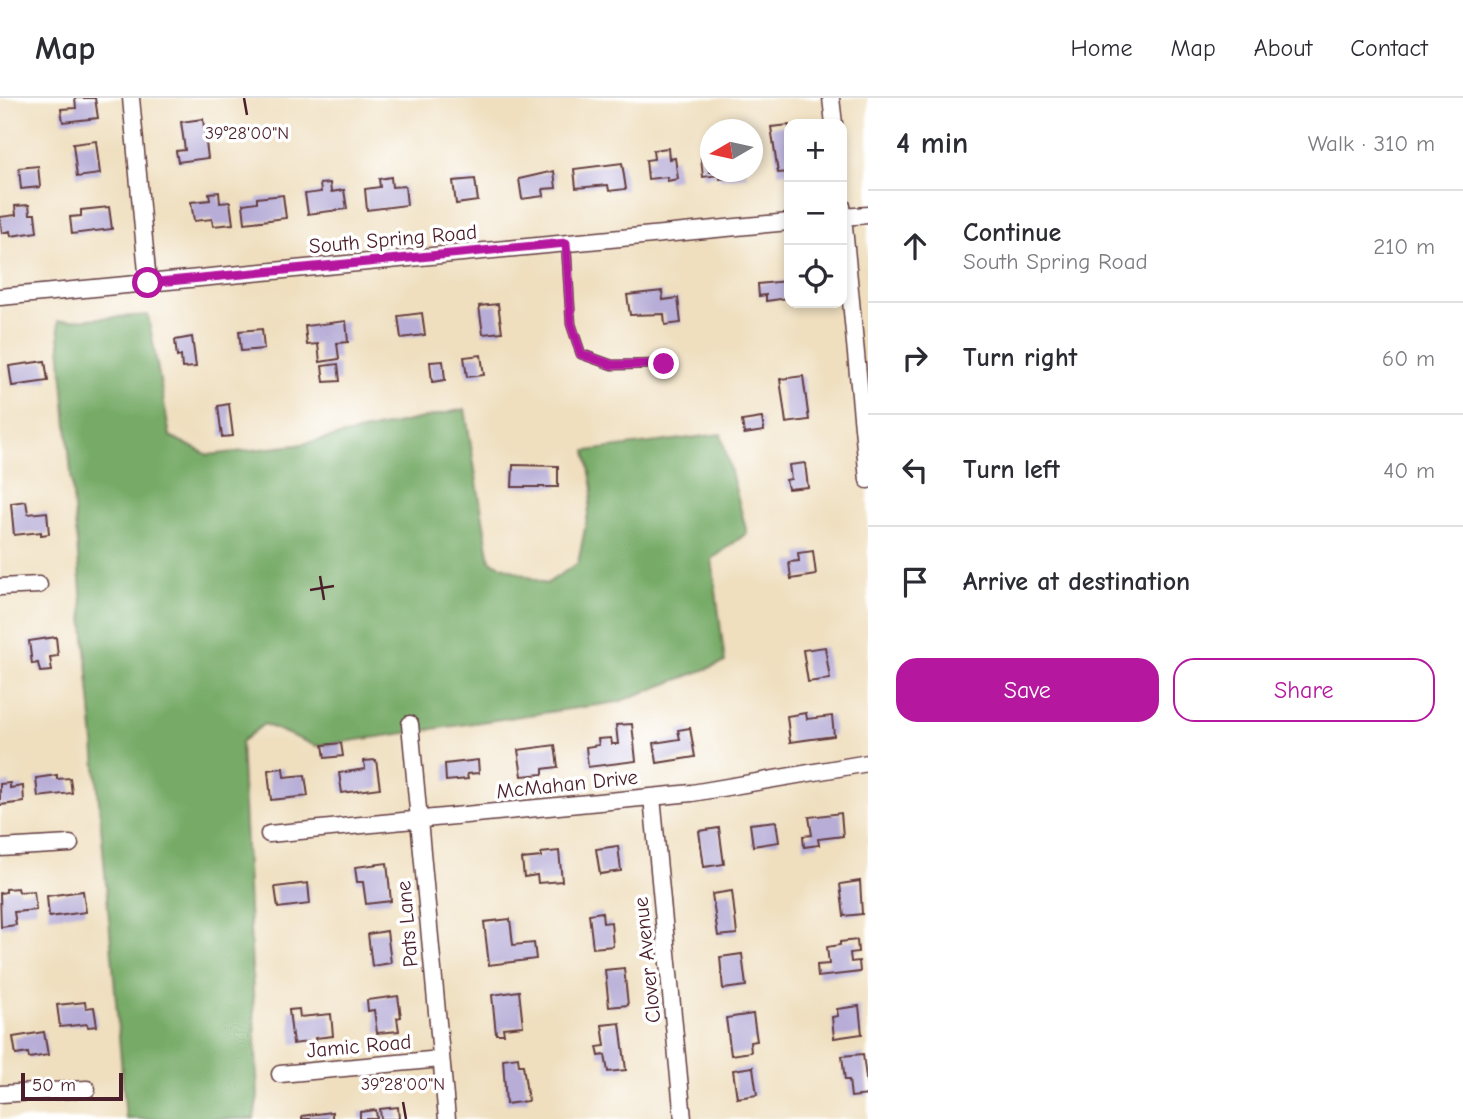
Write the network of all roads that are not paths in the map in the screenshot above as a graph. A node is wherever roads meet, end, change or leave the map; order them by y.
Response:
1 (131, 98) edge
2 (831, 98) edge
3 (833, 119) edge
4 (847, 213) edge
5 (868, 215) edge
6 (784, 222) edge
7 (566, 243) junction
8 (845, 245) edge
9 (148, 283) junction
10 (0, 297) edge
11 (664, 364) dead end
12 (868, 480) edge
13 (39, 585) dead end
14 (0, 587) edge
15 (410, 724) dead end
16 (868, 763) edge
17 (652, 797) junction
18 (419, 820) junction
19 (269, 834) dead end
20 (70, 845) dead end
21 (0, 848) edge
22 (441, 1059) junction
23 (280, 1074) dead end
24 (87, 1089) dead end
25 (0, 1094) edge
26 (447, 1119) edge
27 (683, 1119) edge

1 - 9 street
2 - 3 street
4 - 5 street
6 - 7 street, South Spring Road
7 - 9 street, South Spring Road
7 - 11 lane
8 - 12 street
9 - 10 street, South Spring Road
13 - 14 street
15 - 18 street, Pats Lane
16 - 17 street, McMahan Drive
17 - 18 street, McMahan Drive
17 - 27 street, Clover Avenue
18 - 19 street, McMahan Drive
18 - 22 street, Pats Lane
20 - 21 street
22 - 23 street, Jamic Road
22 - 26 street, Pats Lane
24 - 25 street

